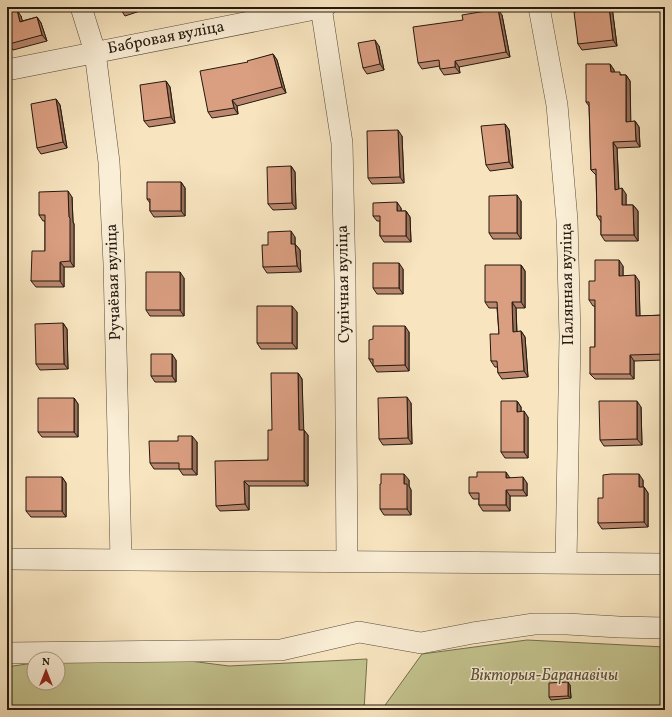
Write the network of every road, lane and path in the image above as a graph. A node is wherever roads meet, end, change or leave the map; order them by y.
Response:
1 (81, 7) edge
2 (322, 7) edge
3 (539, 7) edge
4 (95, 52) junction
5 (7, 70) edge
6 (7, 559) edge
7 (121, 560) junction
8 (347, 562) junction
9 (566, 564) junction
10 (665, 564) edge
11 (665, 628) edge
12 (7, 653) edge

1 - 4 street, Ручаёвая вуліца
2 - 4 street, Бабровая вуліца
2 - 8 street, Сунічная вуліца
3 - 9 street, Палянная вуліца
4 - 5 street, Бабровая вуліца
4 - 7 street, Ручаёвая вуліца
6 - 7 street
7 - 8 street
8 - 9 street
9 - 10 street
11 - 12 street

